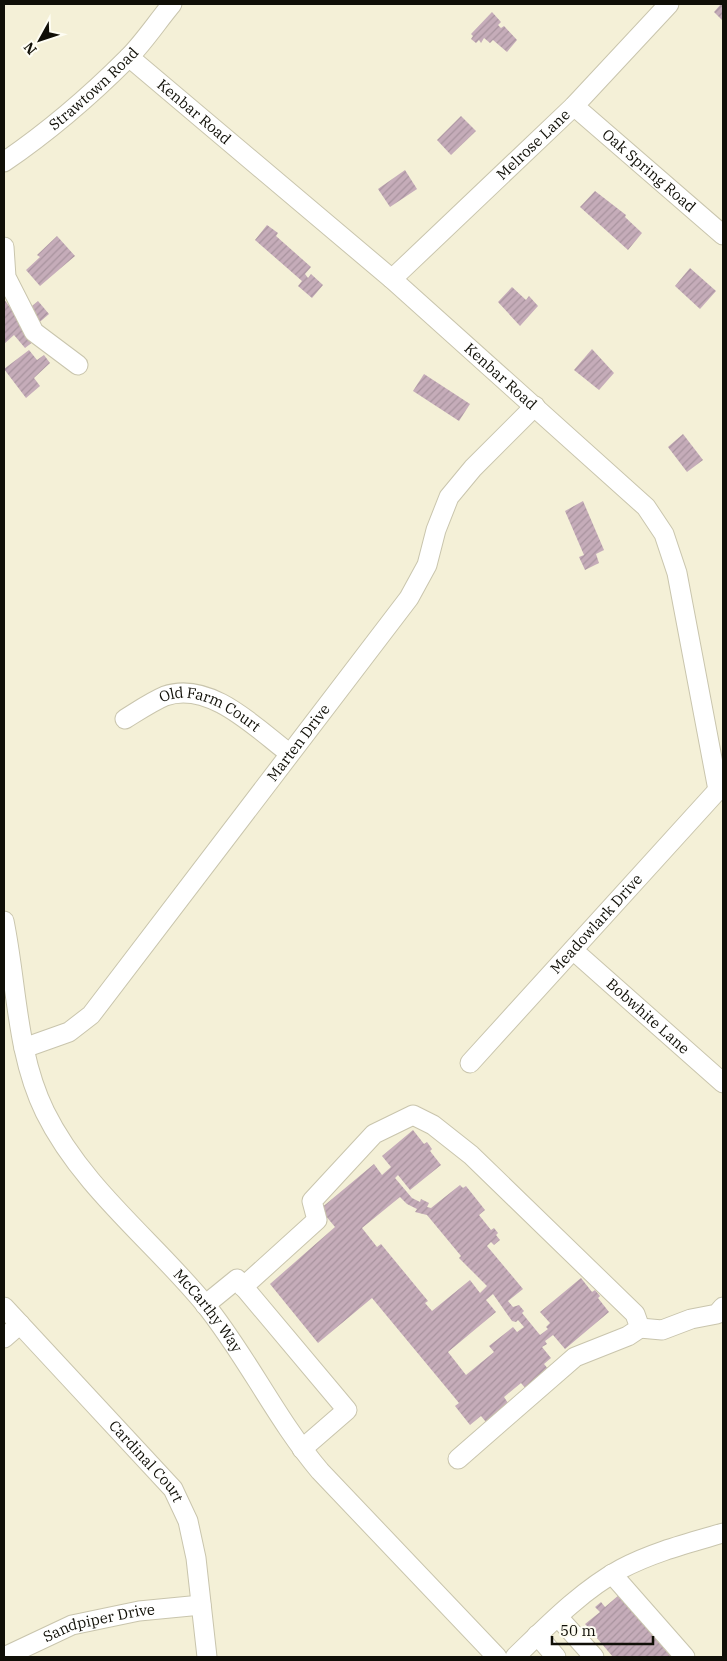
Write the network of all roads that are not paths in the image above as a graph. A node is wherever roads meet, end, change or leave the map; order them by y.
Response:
1 (172, 4) edge
2 (669, 4) edge
3 (129, 57) junction
4 (574, 106) junction
5 (4, 162) edge
6 (723, 235) edge
7 (4, 247) edge
8 (392, 279) junction
9 (78, 365) dead end
10 (535, 406) junction
11 (125, 719) dead end
12 (289, 753) junction
13 (721, 789) edge
14 (4, 921) edge
15 (573, 950) junction
16 (24, 1048) junction
17 (470, 1063) dead end
18 (723, 1083) edge
19 (243, 1287) junction
20 (205, 1305) junction
21 (4, 1307) edge
22 (723, 1307) edge
23 (20, 1324) junction
24 (640, 1328) junction
25 (4, 1338) edge
26 (302, 1449) junction
27 (458, 1460) dead end
28 (723, 1533) edge
29 (612, 1574) junction
30 (202, 1605) junction
31 (558, 1617) junction
32 (537, 1635) junction
33 (4, 1657) edge
34 (207, 1657) edge
35 (498, 1657) edge
36 (515, 1657) edge
37 (556, 1657) edge
38 (594, 1657) edge
39 (685, 1657) edge

1 - 3 street, Strawtown Road
2 - 4 street, Melrose Lane
3 - 5 street, Strawtown Road
3 - 8 street, Kenbar Road
4 - 6 street, Oak Spring Road
4 - 8 street, Melrose Lane
7 - 9 street
8 - 10 street, Kenbar Road
10 - 12 street, Marten Drive
10 - 13 street, Kenbar Road
11 - 12 street, Old Farm Court
12 - 16 street, Marten Drive
13 - 15 street, Meadowlark Drive
14 - 16 street, McCarthy Way
15 - 17 street, Meadowlark Drive
15 - 18 street, Bobwhite Lane
16 - 20 street, McCarthy Way
19 - 20 street
19 - 24 street
19 - 26 street
20 - 26 street, McCarthy Way
21 - 23 street, Cardinal Court
22 - 24 street
23 - 25 street
23 - 30 street, Cardinal Court
24 - 27 street
26 - 35 street, McCarthy Way
28 - 29 street
29 - 31 street
29 - 39 street
30 - 33 street, Sandpiper Drive
30 - 34 street, Cardinal Court
31 - 32 street
31 - 38 street
32 - 36 street
32 - 37 street

